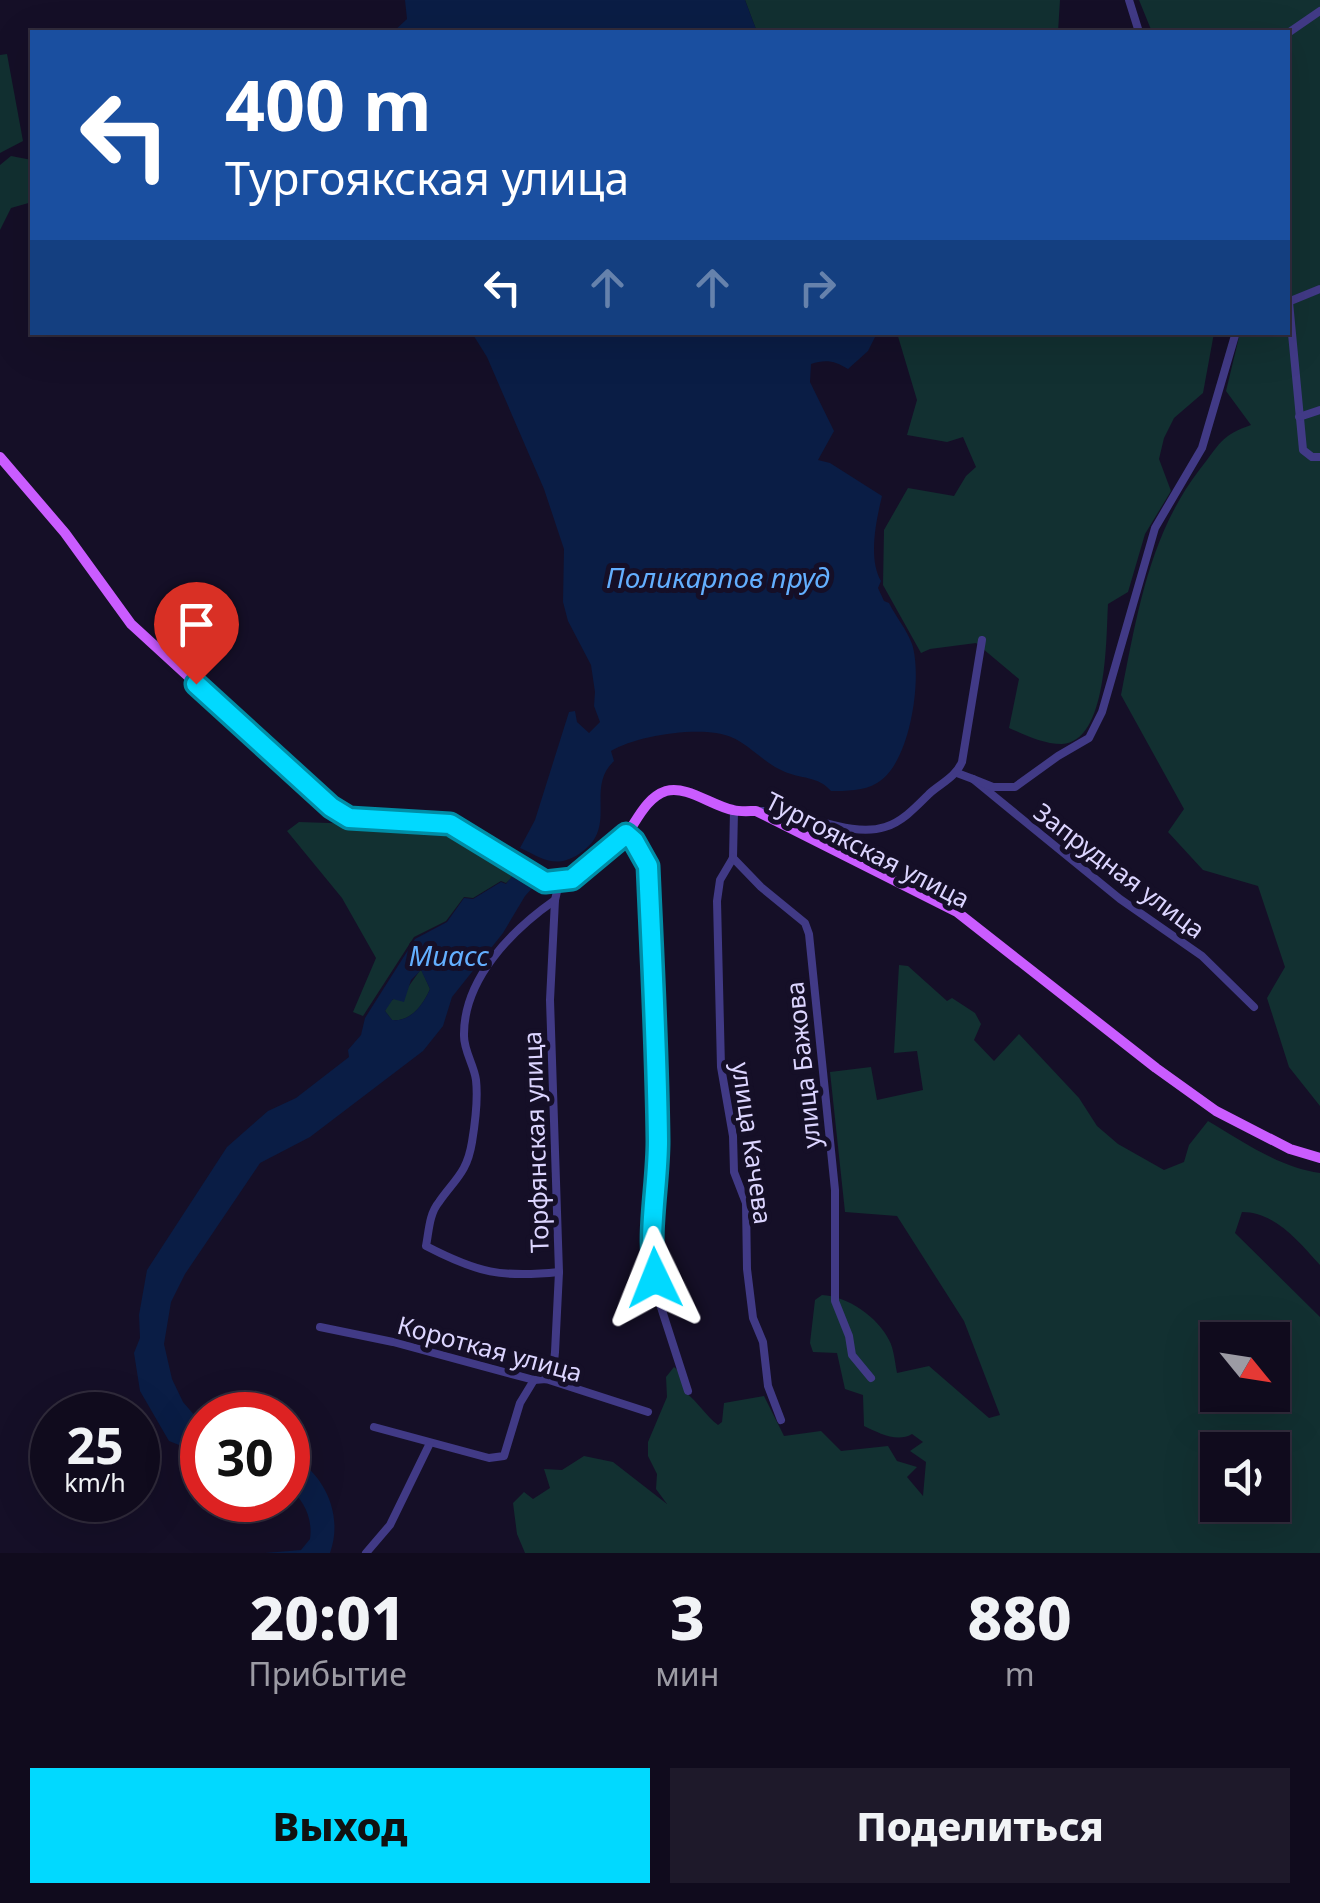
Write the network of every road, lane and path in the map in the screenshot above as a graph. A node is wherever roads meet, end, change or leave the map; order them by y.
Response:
1 (1129, 0) edge
2 (1320, 10) edge
3 (1138, 30) edge
4 (1290, 32) edge
5 (1320, 289) edge
6 (1290, 301) edge
7 (1290, 323) edge
8 (1235, 335) edge
9 (1320, 410) edge
10 (1299, 417) junction
11 (0, 457) edge
12 (1320, 457) edge
13 (982, 640) dead end
14 (957, 774) junction
15 (973, 779) junction
16 (734, 811) junction
17 (756, 811) junction
18 (626, 834) junction
19 (733, 858) junction
20 (558, 883) junction
21 (555, 900) junction
22 (1254, 1007) dead end
23 (1320, 1158) edge
24 (558, 1272) junction
25 (320, 1327) dead end
26 (871, 1378) dead end
27 (546, 1379) junction
28 (534, 1380) junction
29 (688, 1391) dead end
30 (648, 1412) dead end
31 (781, 1420) dead end
32 (374, 1427) dead end
33 (430, 1443) junction
34 (366, 1553) edge

1 - 3 street
2 - 4 street
5 - 6 street
7 - 10 street
8 - 15 street
9 - 10 street
10 - 12 street
11 - 20 main road
13 - 14 street
14 - 15 street, Запрудная улица
14 - 17 street
15 - 22 street, Запрудная улица
16 - 17 main road, Тургоякская улица
16 - 18 main road, Тургоякская улица
16 - 19 street, улица Качева
17 - 23 main road, Тургоякская улица
18 - 20 main road, Тургоякская улица
18 - 29 street
19 - 26 street, улица Бажова
19 - 31 street, улица Качева
20 - 21 street, Торфянская улица
21 - 24 street, Торфянская улица
21 - 24 street
24 - 27 street, Торфянская улица
25 - 28 street, Короткая улица
27 - 28 street, Короткая улица
27 - 30 street, Короткая улица
28 - 33 street
32 - 33 street
33 - 34 street

